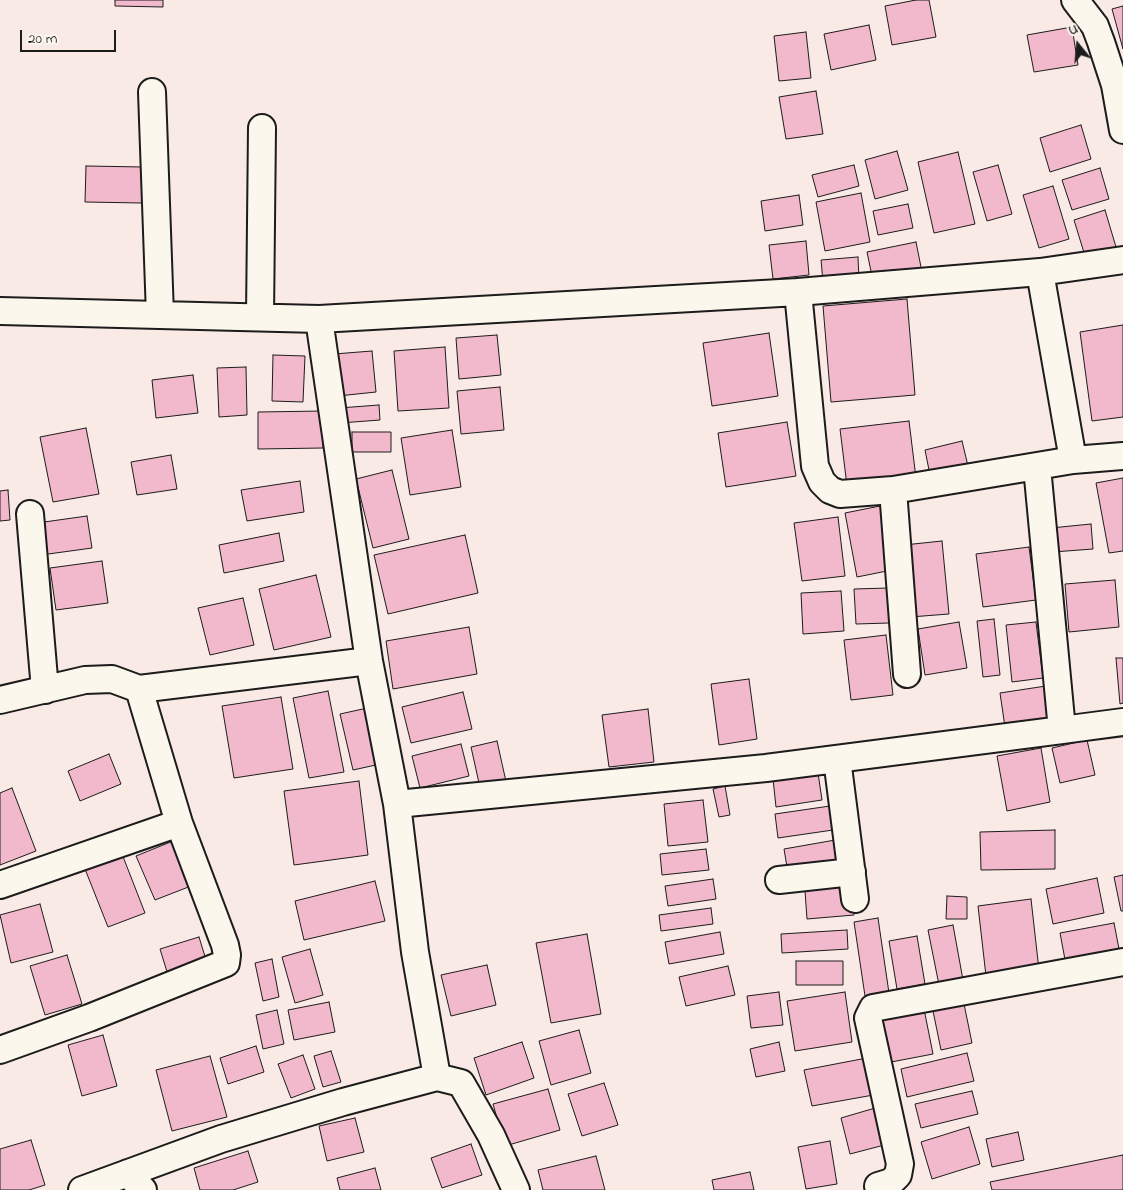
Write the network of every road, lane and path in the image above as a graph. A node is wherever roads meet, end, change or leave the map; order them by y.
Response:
1 (1075, 0) edge
2 (152, 92) dead end
3 (262, 128) dead end
4 (1123, 130) edge
5 (1123, 260) edge
6 (1040, 272) junction
7 (798, 292) junction
8 (0, 311) edge
9 (160, 314) junction
10 (260, 317) junction
11 (319, 319) junction
12 (1123, 456) edge
13 (1073, 460) junction
14 (1037, 468) junction
15 (892, 490) junction
16 (30, 514) dead end
17 (369, 661) junction
18 (907, 674) dead end
19 (139, 689) junction
20 (45, 690) junction
21 (0, 700) edge
22 (1123, 722) edge
23 (1062, 730) junction
24 (837, 759) junction
25 (397, 804) junction
26 (179, 822) junction
27 (852, 872) junction
28 (779, 880) dead end
29 (0, 886) edge
30 (856, 899) dead end
31 (1123, 962) edge
32 (0, 1050) edge
33 (438, 1078) junction
34 (136, 1182) edge
35 (878, 1186) dead end
36 (82, 1190) edge
37 (516, 1190) edge

1 - 4 street
2 - 9 street
3 - 10 street
5 - 6 street
6 - 7 street
6 - 13 street
7 - 11 street
7 - 15 street
8 - 9 street
9 - 10 street
10 - 11 street
11 - 17 street
12 - 13 street
13 - 14 street
14 - 15 street
14 - 23 street
15 - 18 street
16 - 20 street
17 - 19 street
17 - 25 street
19 - 20 street
19 - 26 street
20 - 21 street
22 - 23 street
23 - 24 street
24 - 25 street
24 - 27 street
25 - 33 street
26 - 29 street
26 - 32 street
27 - 28 street
27 - 30 street
31 - 35 street
33 - 34 street
33 - 37 street
34 - 36 street

